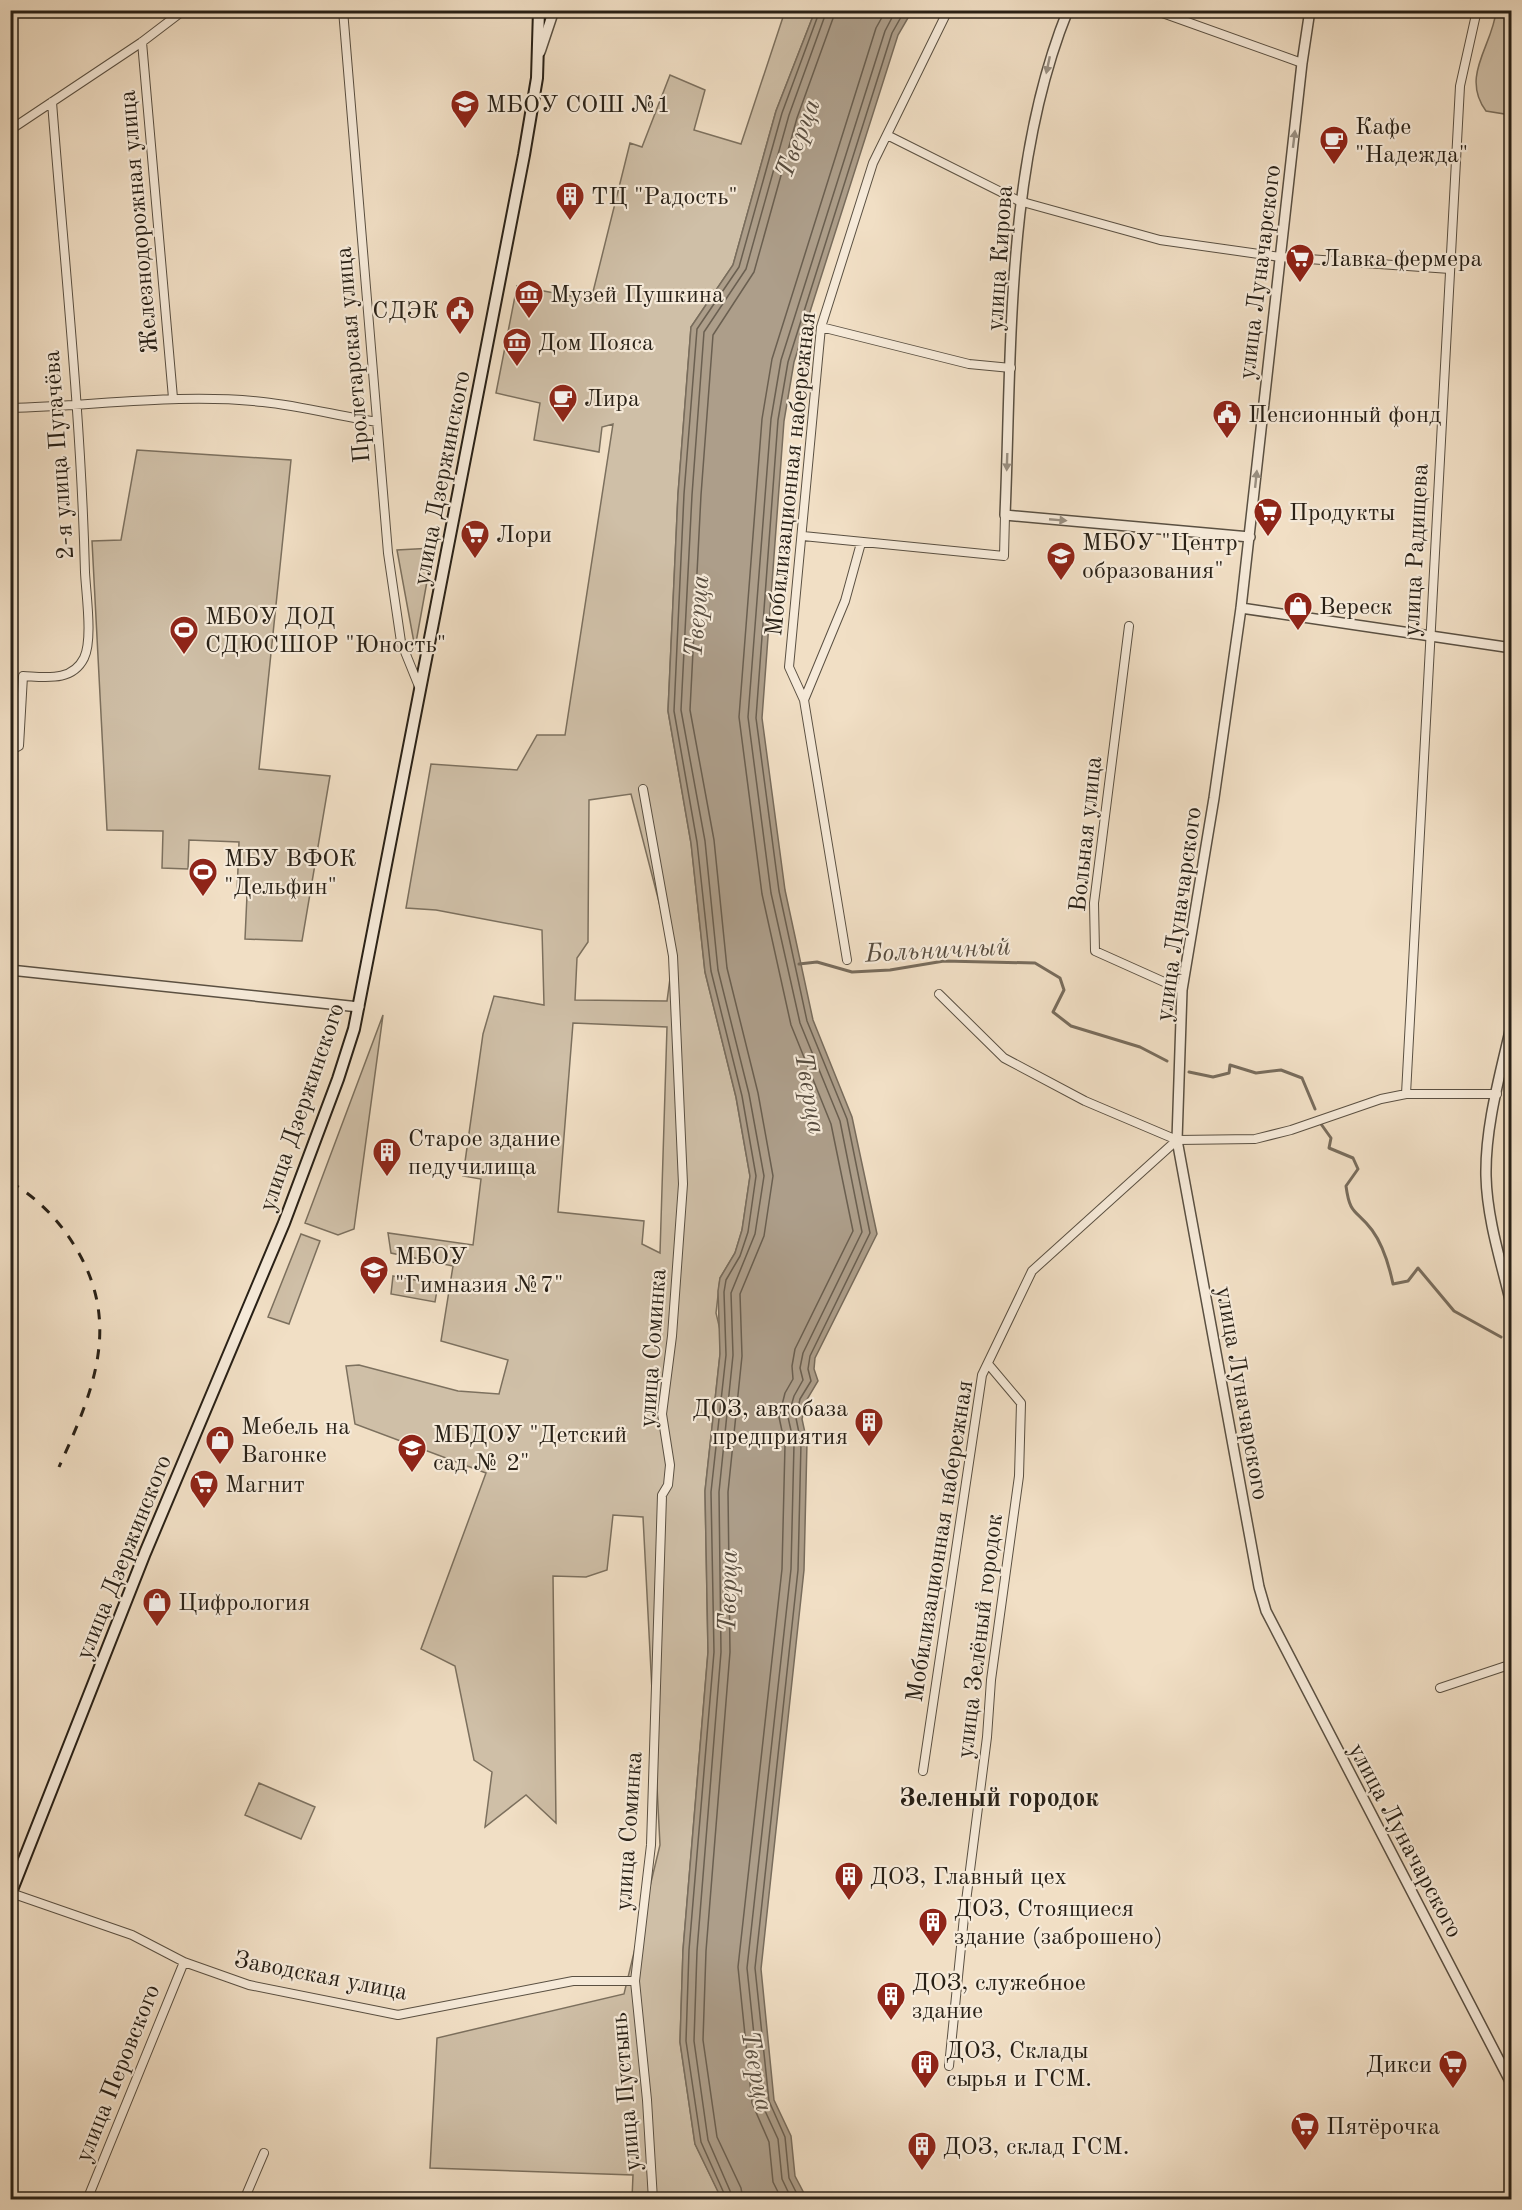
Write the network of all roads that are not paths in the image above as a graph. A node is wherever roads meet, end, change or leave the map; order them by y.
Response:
1 (184, 10) edge
2 (343, 10) edge
3 (539, 10) edge
4 (554, 10) edge
5 (948, 10) edge
6 (1068, 10) edge
7 (1154, 10) edge
8 (1310, 10) edge
9 (1477, 10) edge
10 (142, 42) junction
11 (538, 57) junction
12 (1302, 63) junction
13 (52, 102) junction
14 (10, 130) edge
15 (887, 135) junction
16 (1019, 201) junction
17 (1280, 257) junction
18 (1450, 270) junction
19 (821, 327) junction
20 (1011, 368) junction
21 (173, 398) junction
22 (75, 407) junction
23 (10, 408) edge
24 (376, 422) junction
25 (1005, 515) junction
26 (803, 536) junction
27 (1250, 537) junction
28 (861, 543) junction
29 (1241, 608) junction
30 (1130, 626) dead end
31 (1430, 635) junction
32 (1512, 648) edge
33 (421, 691) junction
34 (804, 700) junction
35 (10, 751) edge
36 (642, 789) dead end
37 (847, 960) dead end
38 (10, 970) edge
39 (1182, 990) junction
40 (939, 994) dead end
41 (359, 1007) junction
42 (1512, 1022) edge
43 (1406, 1094) junction
44 (1497, 1094) junction
45 (1177, 1140) junction
46 (1512, 1308) edge
47 (989, 1365) junction
48 (1512, 1664) edge
49 (1440, 1688) dead end
50 (923, 1771) dead end
51 (11, 1894) edge
52 (184, 1962) junction
53 (635, 1981) junction
54 (949, 2066) dead end
55 (1512, 2085) edge
56 (264, 2153) dead end
57 (87, 2199) edge
58 (244, 2199) edge
59 (653, 2199) edge

1 - 10 street
2 - 24 street, Пролетарская улица
3 - 11 main road, улица Дзержинского
4 - 11 street
5 - 15 street, Мобилизационная набережная
6 -> 16 street, улица Кирова
7 - 12 street
8 - 12 street, улица Луначарского
9 - 18 street, улица Радищева
10 - 13 street
10 - 21 street, Железнодорожная улица
11 - 33 main road, улица Дзержинского
17 -> 12 street, улица Луначарского
13 - 14 street
13 - 22 street, 2-я улица Пугачёва
15 - 16 street
15 - 19 street, Мобилизационная набережная
16 - 17 street
16 - 20 street, улица Кирова
17 - 18 street
27 -> 17 street, улица Луначарского
18 - 31 street, улица Радищева
19 - 20 street
19 - 26 street, Мобилизационная набережная
20 -> 25 street, улица Кирова
21 - 22 street
21 - 24 street
22 - 23 street
22 - 35 street, 2-я улица Пугачёва
24 - 33 street, Пролетарская улица
25 -> 27 street
25 - 28 street
26 - 28 street
26 - 34 street, Мобилизационная набережная
27 - 29 street, улица Луначарского
28 - 34 street
29 - 31 street
29 - 39 street, улица Луначарского
30 - 39 street, Вольная улица
31 - 32 street
31 - 43 street, улица Радищева
33 - 41 main road, улица Дзержинского
34 - 37 street, Мобилизационная набережная
36 - 53 street, улица Соминка
38 - 41 street
39 - 45 street, улица Луначарского
40 - 45 street
41 - 51 main road, улица Дзержинского
42 - 44 street
43 - 44 street
43 - 45 street
44 - 46 street
45 - 47 street, Мобилизационная набережная
45 - 55 street, улица Луначарского
47 - 50 street, Мобилизационная набережная
47 - 54 street, улица Зелёный городок
48 - 49 street
51 - 52 street, Заводская улица
52 - 53 street, Заводская улица
52 - 57 street, улица Перовского
53 - 59 street, улица Пустынь
56 - 58 street

